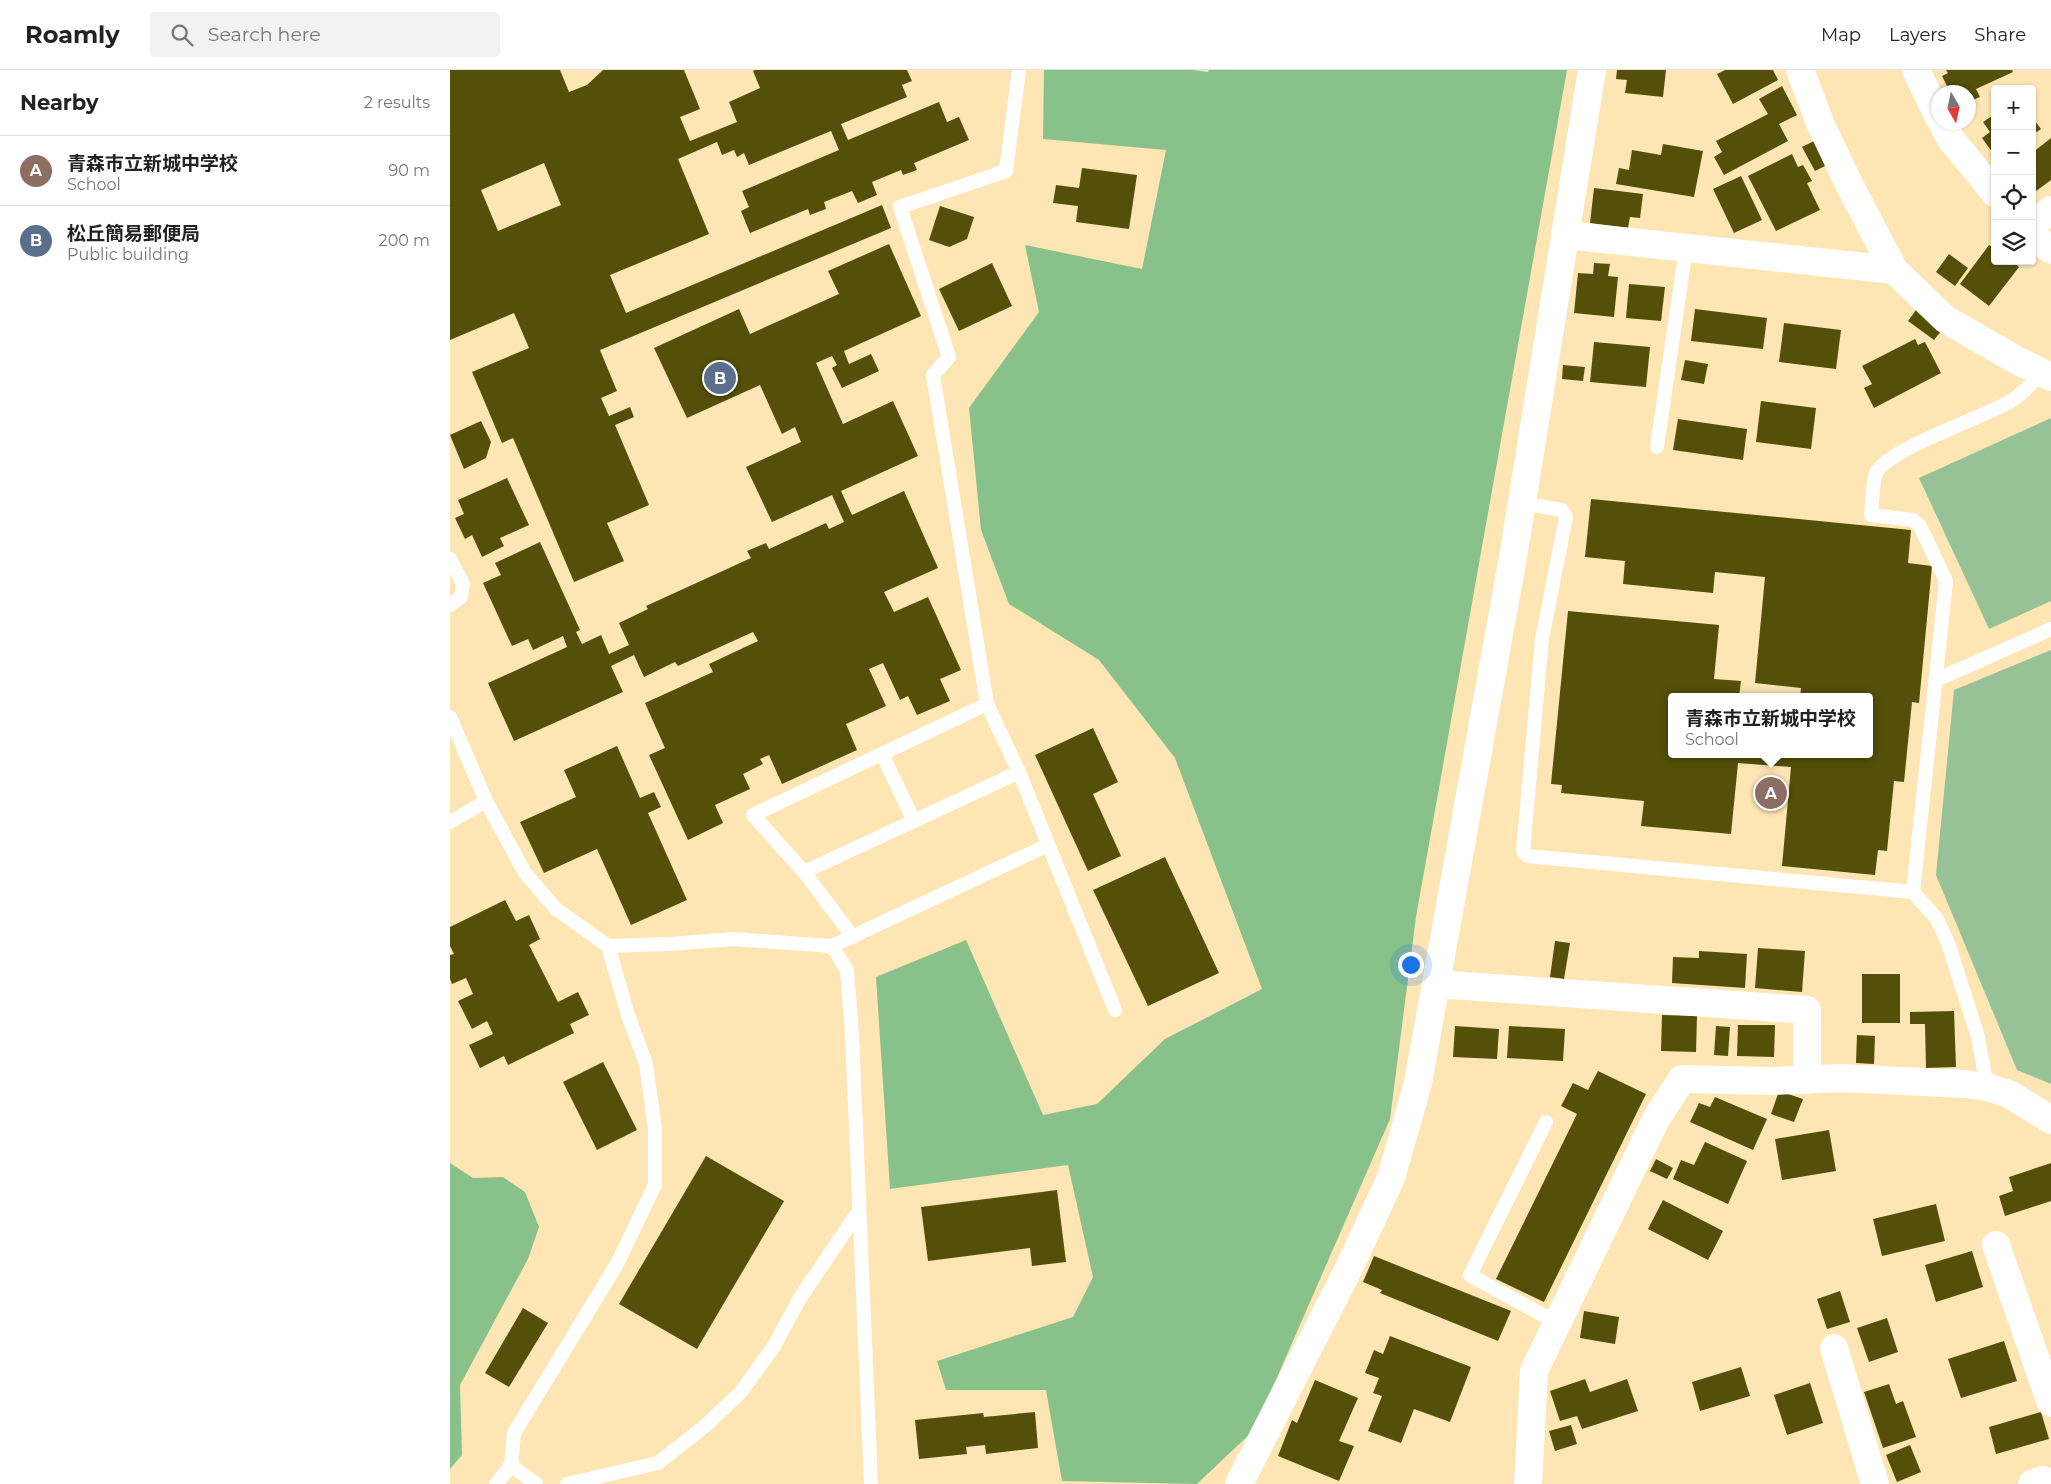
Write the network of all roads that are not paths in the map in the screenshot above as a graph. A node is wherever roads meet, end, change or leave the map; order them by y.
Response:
1 (1019, 70) edge
2 (1592, 70) edge
3 (1800, 70) edge
4 (1916, 70) edge
5 (1931, 101) edge
6 (1946, 130) edge
7 (1991, 188) edge
8 (2051, 210) edge
9 (2036, 222) edge
10 (1565, 235) junction
11 (2036, 238) edge
12 (1686, 248) junction
13 (2051, 250) edge
14 (1894, 270) junction
15 (2046, 374) edge
16 (1657, 447) dead end
17 (1522, 503) junction
18 (450, 559) edge
19 (450, 605) edge
20 (2051, 629) edge
21 (1936, 680) junction
22 (987, 704) junction
23 (450, 717) edge
24 (882, 754) junction
25 (1019, 772) junction
26 (486, 801) junction
27 (914, 821) junction
28 (450, 822) edge
29 (1048, 845) junction
30 (804, 872) junction
31 (1914, 892) junction
32 (853, 937) junction
33 (608, 946) junction
34 (832, 946) junction
35 (1436, 984) junction
36 (1115, 1010) dead end
37 (1807, 1080) junction
38 (1986, 1087) junction
39 (2051, 1120) edge
40 (1546, 1122) dead end
41 (858, 1212) junction
42 (1996, 1245) dead end
43 (1557, 1323) junction
44 (1834, 1348) dead end
45 (2051, 1403) edge
46 (511, 1465) junction
47 (496, 1484) edge
48 (536, 1484) edge
49 (567, 1484) edge
50 (871, 1484) edge
51 (1239, 1484) edge
52 (1528, 1484) edge
53 (1875, 1484) edge

1 - 22 lane
2 - 10 street
3 - 14 street
4 - 5 street
6 - 7 street
8 - 9 street
10 - 12 street
10 - 17 street
11 - 13 street
12 - 14 street
12 - 16 lane
14 - 15 street
15 - 21 lane
17 - 31 lane
17 - 35 street
18 - 19 lane
20 - 21 lane
21 - 31 lane
22 - 24 lane
22 - 25 lane
23 - 26 lane
24 - 27 lane
24 - 30 lane
25 - 27 lane
25 - 29 lane
26 - 28 lane
26 - 33 lane
27 - 30 lane
29 - 32 lane
29 - 36 lane
30 - 32 lane
31 - 38 lane
32 - 34 lane
33 - 34 lane
33 - 46 lane
34 - 41 lane
35 - 37 street
35 - 51 street
37 - 38 street
37 - 43 street
38 - 39 street
40 - 43 lane
41 - 49 lane
41 - 50 lane
42 - 45 street
43 - 52 street
44 - 53 street
46 - 47 lane
46 - 48 lane

